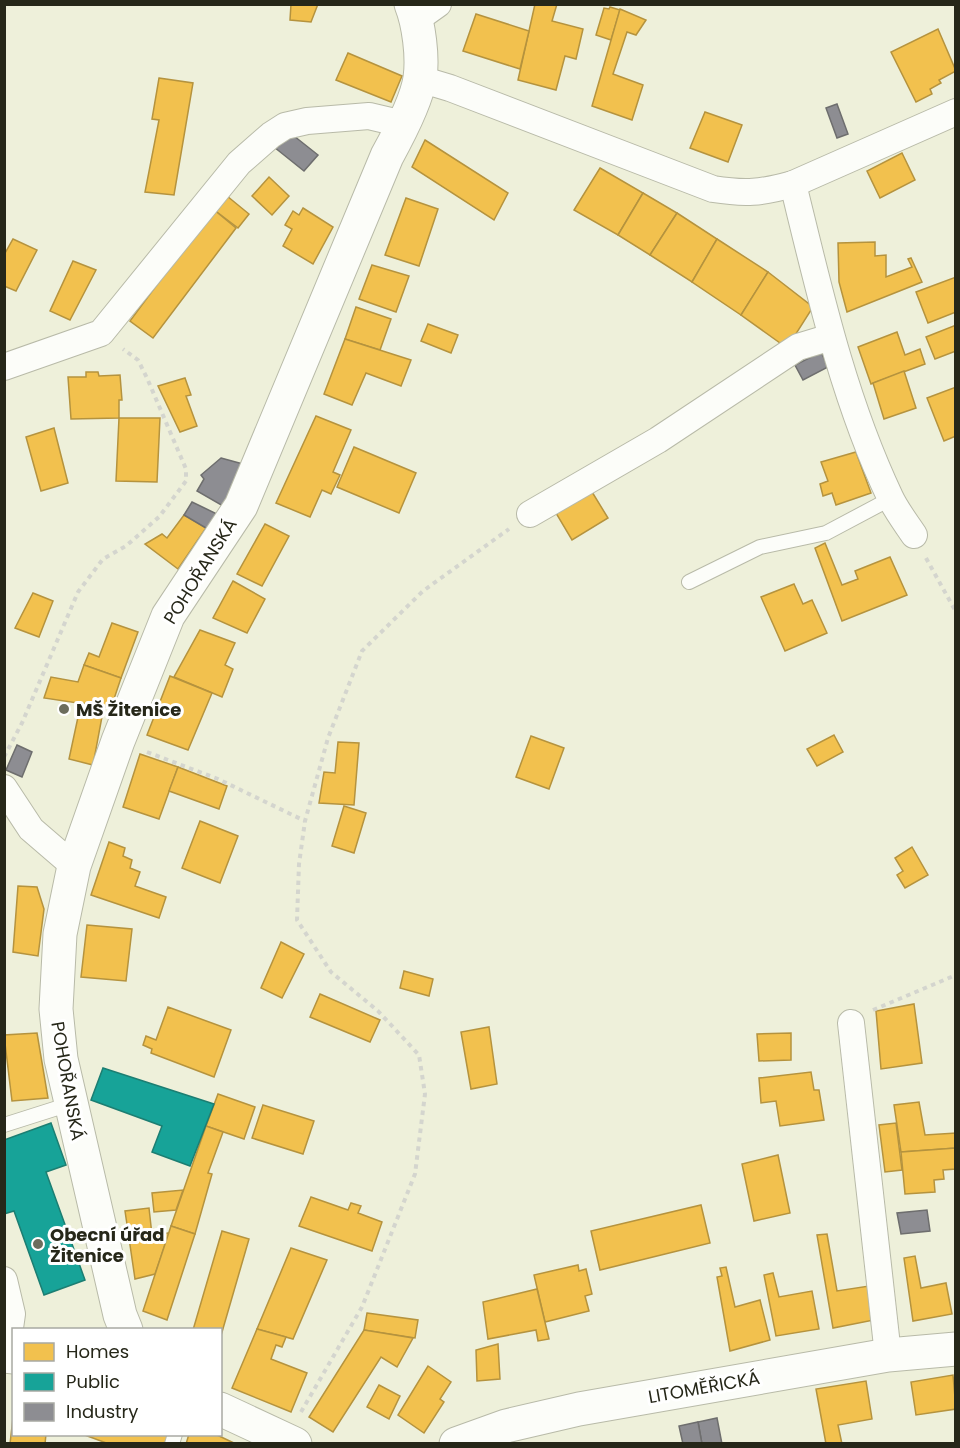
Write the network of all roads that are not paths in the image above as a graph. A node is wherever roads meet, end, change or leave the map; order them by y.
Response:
1 (422, 9) edge
2 (420, 79) junction
3 (956, 112) edge
4 (403, 124) junction
5 (793, 184) junction
6 (831, 337) junction
7 (4, 367) edge
8 (890, 499) junction
9 (530, 514) road end
10 (914, 536) road end
11 (688, 582) dead end
12 (4, 788) edge
13 (74, 866) junction
14 (851, 1023) road end
15 (70, 1104) junction
16 (4, 1125) edge
17 (4, 1280) edge
18 (126, 1328) edge
19 (956, 1349) edge
20 (888, 1355) junction
21 (8, 1356) edge
22 (222, 1410) edge
23 (291, 1442) edge
24 (456, 1443) edge

1 - 2 street, POHOŘANSKÁ
2 - 4 street, POHOŘANSKÁ
2 - 5 street
3 - 5 street
4 - 7 street
4 - 13 street, POHOŘANSKÁ
5 - 6 street
6 - 8 street
6 - 9 street
8 - 10 street
8 - 11 lane
12 - 13 street
13 - 15 street, POHOŘANSKÁ
14 - 20 street
15 - 16 lane
15 - 18 street, POHOŘANSKÁ
17 - 21 street
19 - 20 street, LITOMĚŘICKÁ
20 - 24 street, LITOMĚŘICKÁ
22 - 23 street

